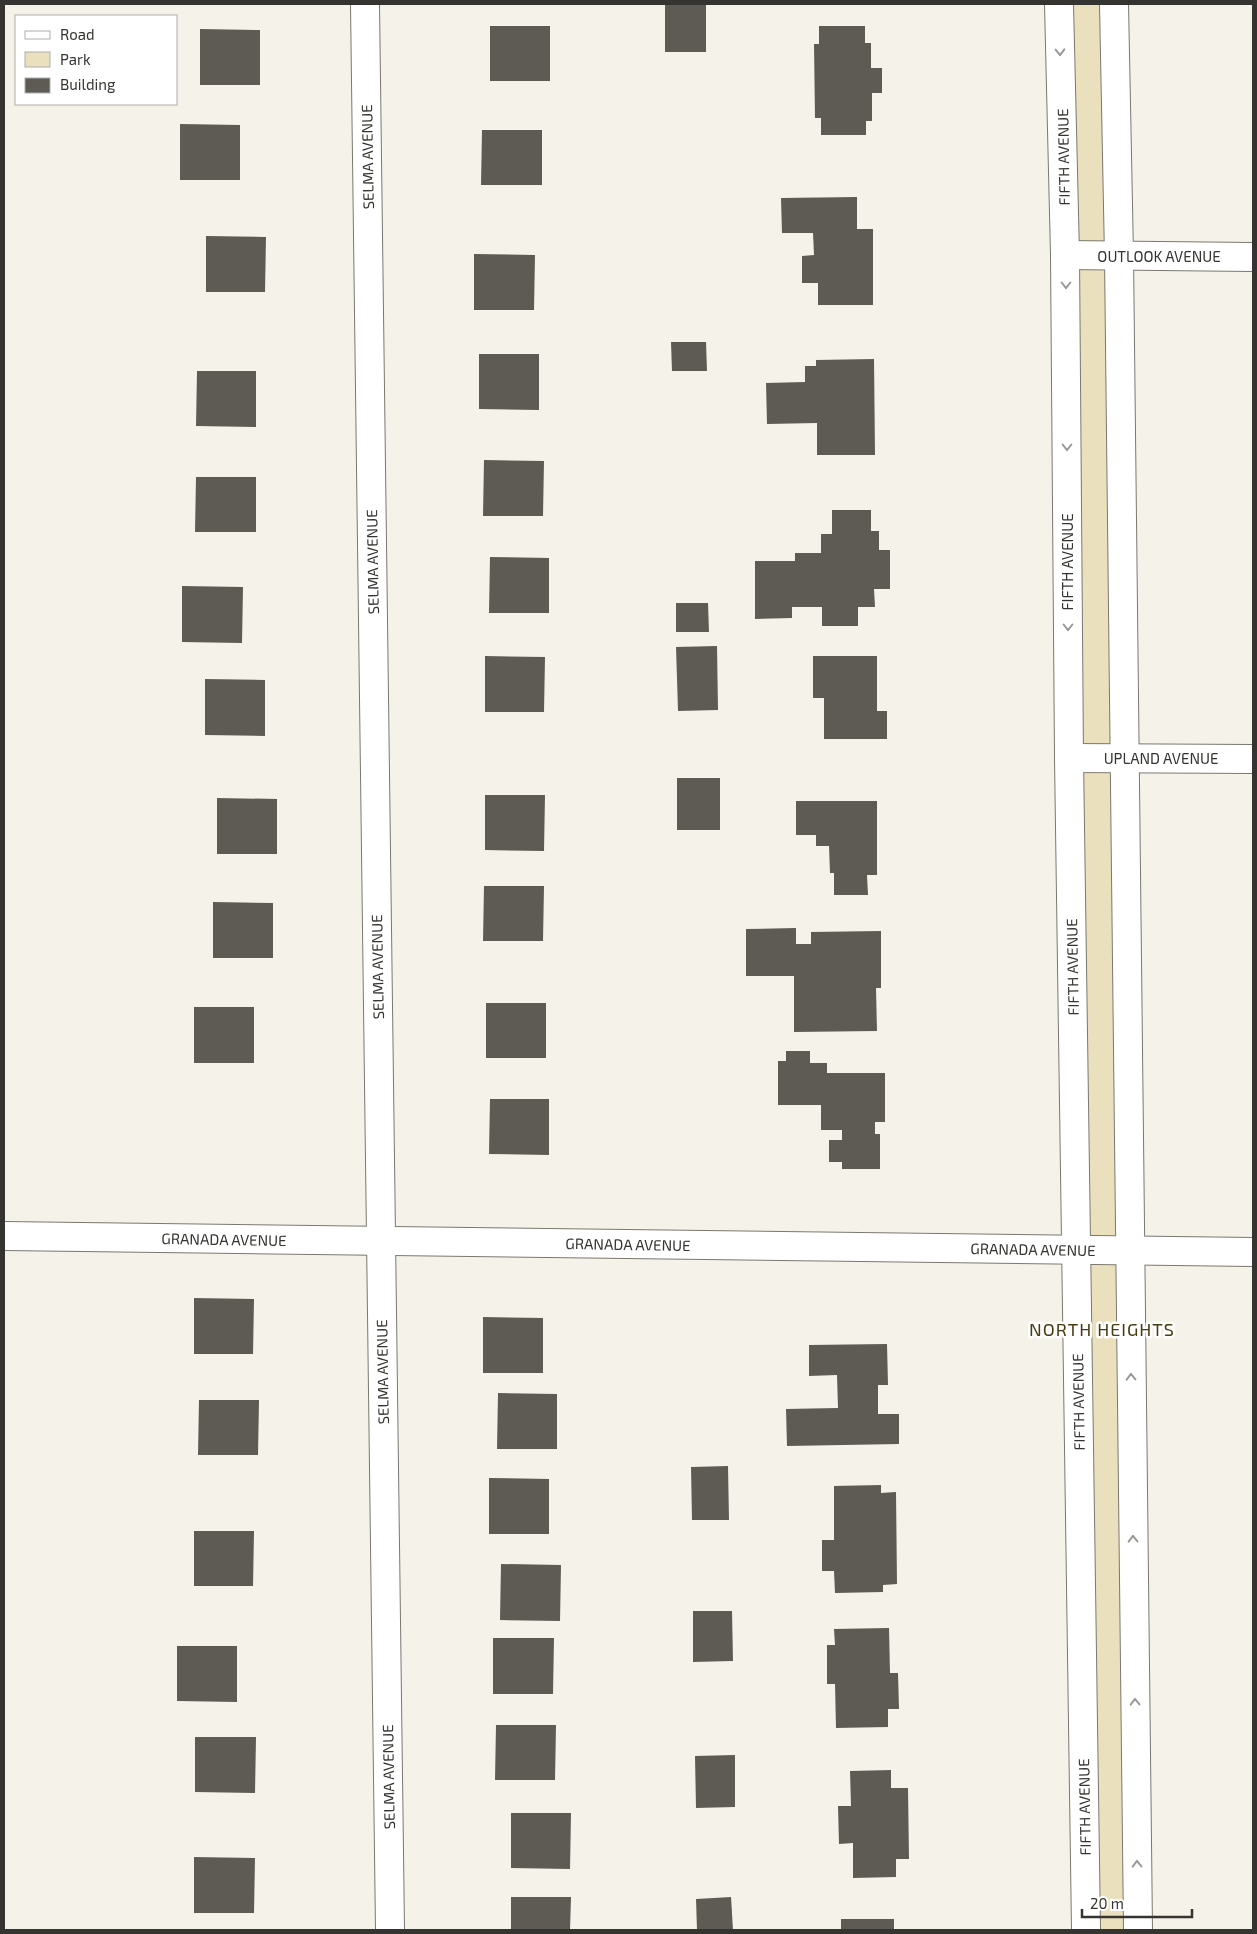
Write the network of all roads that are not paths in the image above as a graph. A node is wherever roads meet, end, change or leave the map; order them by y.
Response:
1 (365, 4) edge
2 (1059, 4) edge
3 (1114, 4) edge
4 (1065, 255) junction
5 (1118, 256) junction
6 (1253, 256) edge
7 (1069, 758) junction
8 (1125, 758) junction
9 (1253, 759) edge
10 (4, 1236) edge
11 (380, 1241) junction
12 (1076, 1250) junction
13 (1129, 1250) junction
14 (1253, 1252) edge
15 (390, 1930) edge
16 (1086, 1930) edge
17 (1138, 1930) edge

1 - 11 street, SELMA AVENUE
2 -> 4 street, FIFTH AVENUE
3 - 5 street
4 - 5 street, OUTLOOK AVENUE
4 -> 7 street, FIFTH AVENUE
5 - 6 street, OUTLOOK AVENUE
5 - 8 street
7 - 8 street, UPLAND AVENUE
7 - 12 street, FIFTH AVENUE
8 - 9 street, UPLAND AVENUE
8 - 13 street
10 - 11 street, GRANADA AVENUE
11 - 12 street, GRANADA AVENUE
11 - 15 street, SELMA AVENUE
12 - 13 street, GRANADA AVENUE
12 - 16 street, FIFTH AVENUE
13 - 14 street, GRANADA AVENUE
17 -> 13 street

